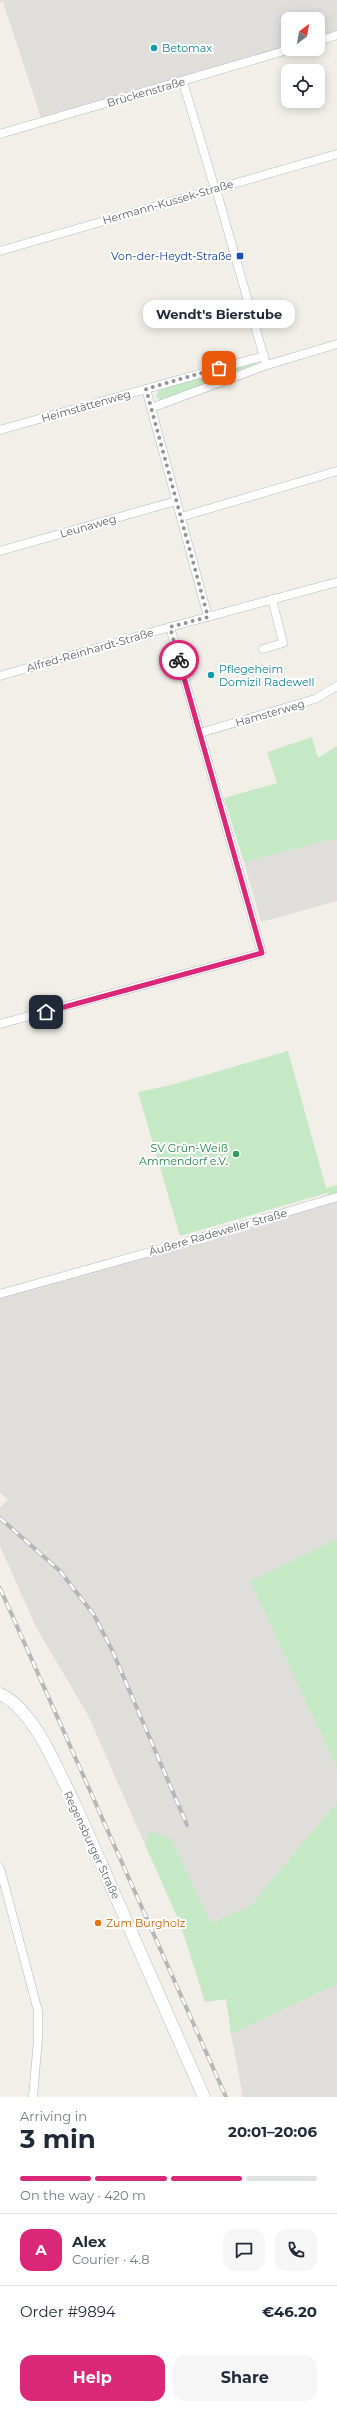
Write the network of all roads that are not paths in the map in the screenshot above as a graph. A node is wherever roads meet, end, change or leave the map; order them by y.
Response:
1 (337, 35) edge
2 (325, 39) edge
3 (281, 52) edge
4 (183, 82) junction
5 (0, 134) edge
6 (337, 154) edge
7 (215, 189) junction
8 (0, 251) edge
9 (337, 344) edge
10 (264, 356) junction
11 (266, 366) junction
12 (146, 389) junction
13 (151, 408) junction
14 (0, 430) edge
15 (337, 471) edge
16 (176, 501) junction
17 (181, 516) junction
18 (0, 552) edge
19 (337, 582) edge
20 (272, 599) junction
21 (208, 617) junction
22 (170, 627) junction
23 (263, 649) dead end
24 (0, 676) edge
25 (337, 686) edge
26 (200, 733) junction
27 (0, 1024) edge
28 (337, 1196) edge
29 (0, 1294) edge
30 (0, 1694) edge
31 (0, 1868) edge
32 (33, 2097) edge
33 (204, 2097) edge

1 - 2 street
3 - 4 street, Brückenstraße
4 - 5 street, Brückenstraße
4 - 7 street
6 - 7 street, Hermann-Kussek-Straße
7 - 8 street, Hermann-Kussek-Straße
7 - 10 street
9 - 11 street
10 - 11 street
10 - 12 street, Heimstättenweg
11 - 13 street
12 - 13 street
12 - 14 street, Heimstättenweg
13 - 16 street
15 - 17 street
16 - 17 street
16 - 18 street, Leunaweg
17 - 21 street
19 - 20 street, Alfred-Reinhardt-Straße
20 - 21 street, Alfred-Reinhardt-Straße
20 - 23 street
21 - 22 street, Alfred-Reinhardt-Straße
22 - 24 street, Alfred-Reinhardt-Straße
22 - 26 street
25 - 26 street, Hamsterweg
26 - 27 street
28 - 29 street, Äußere Radeweller Straße
30 - 33 main road, Regensburger Straße
31 - 32 street

